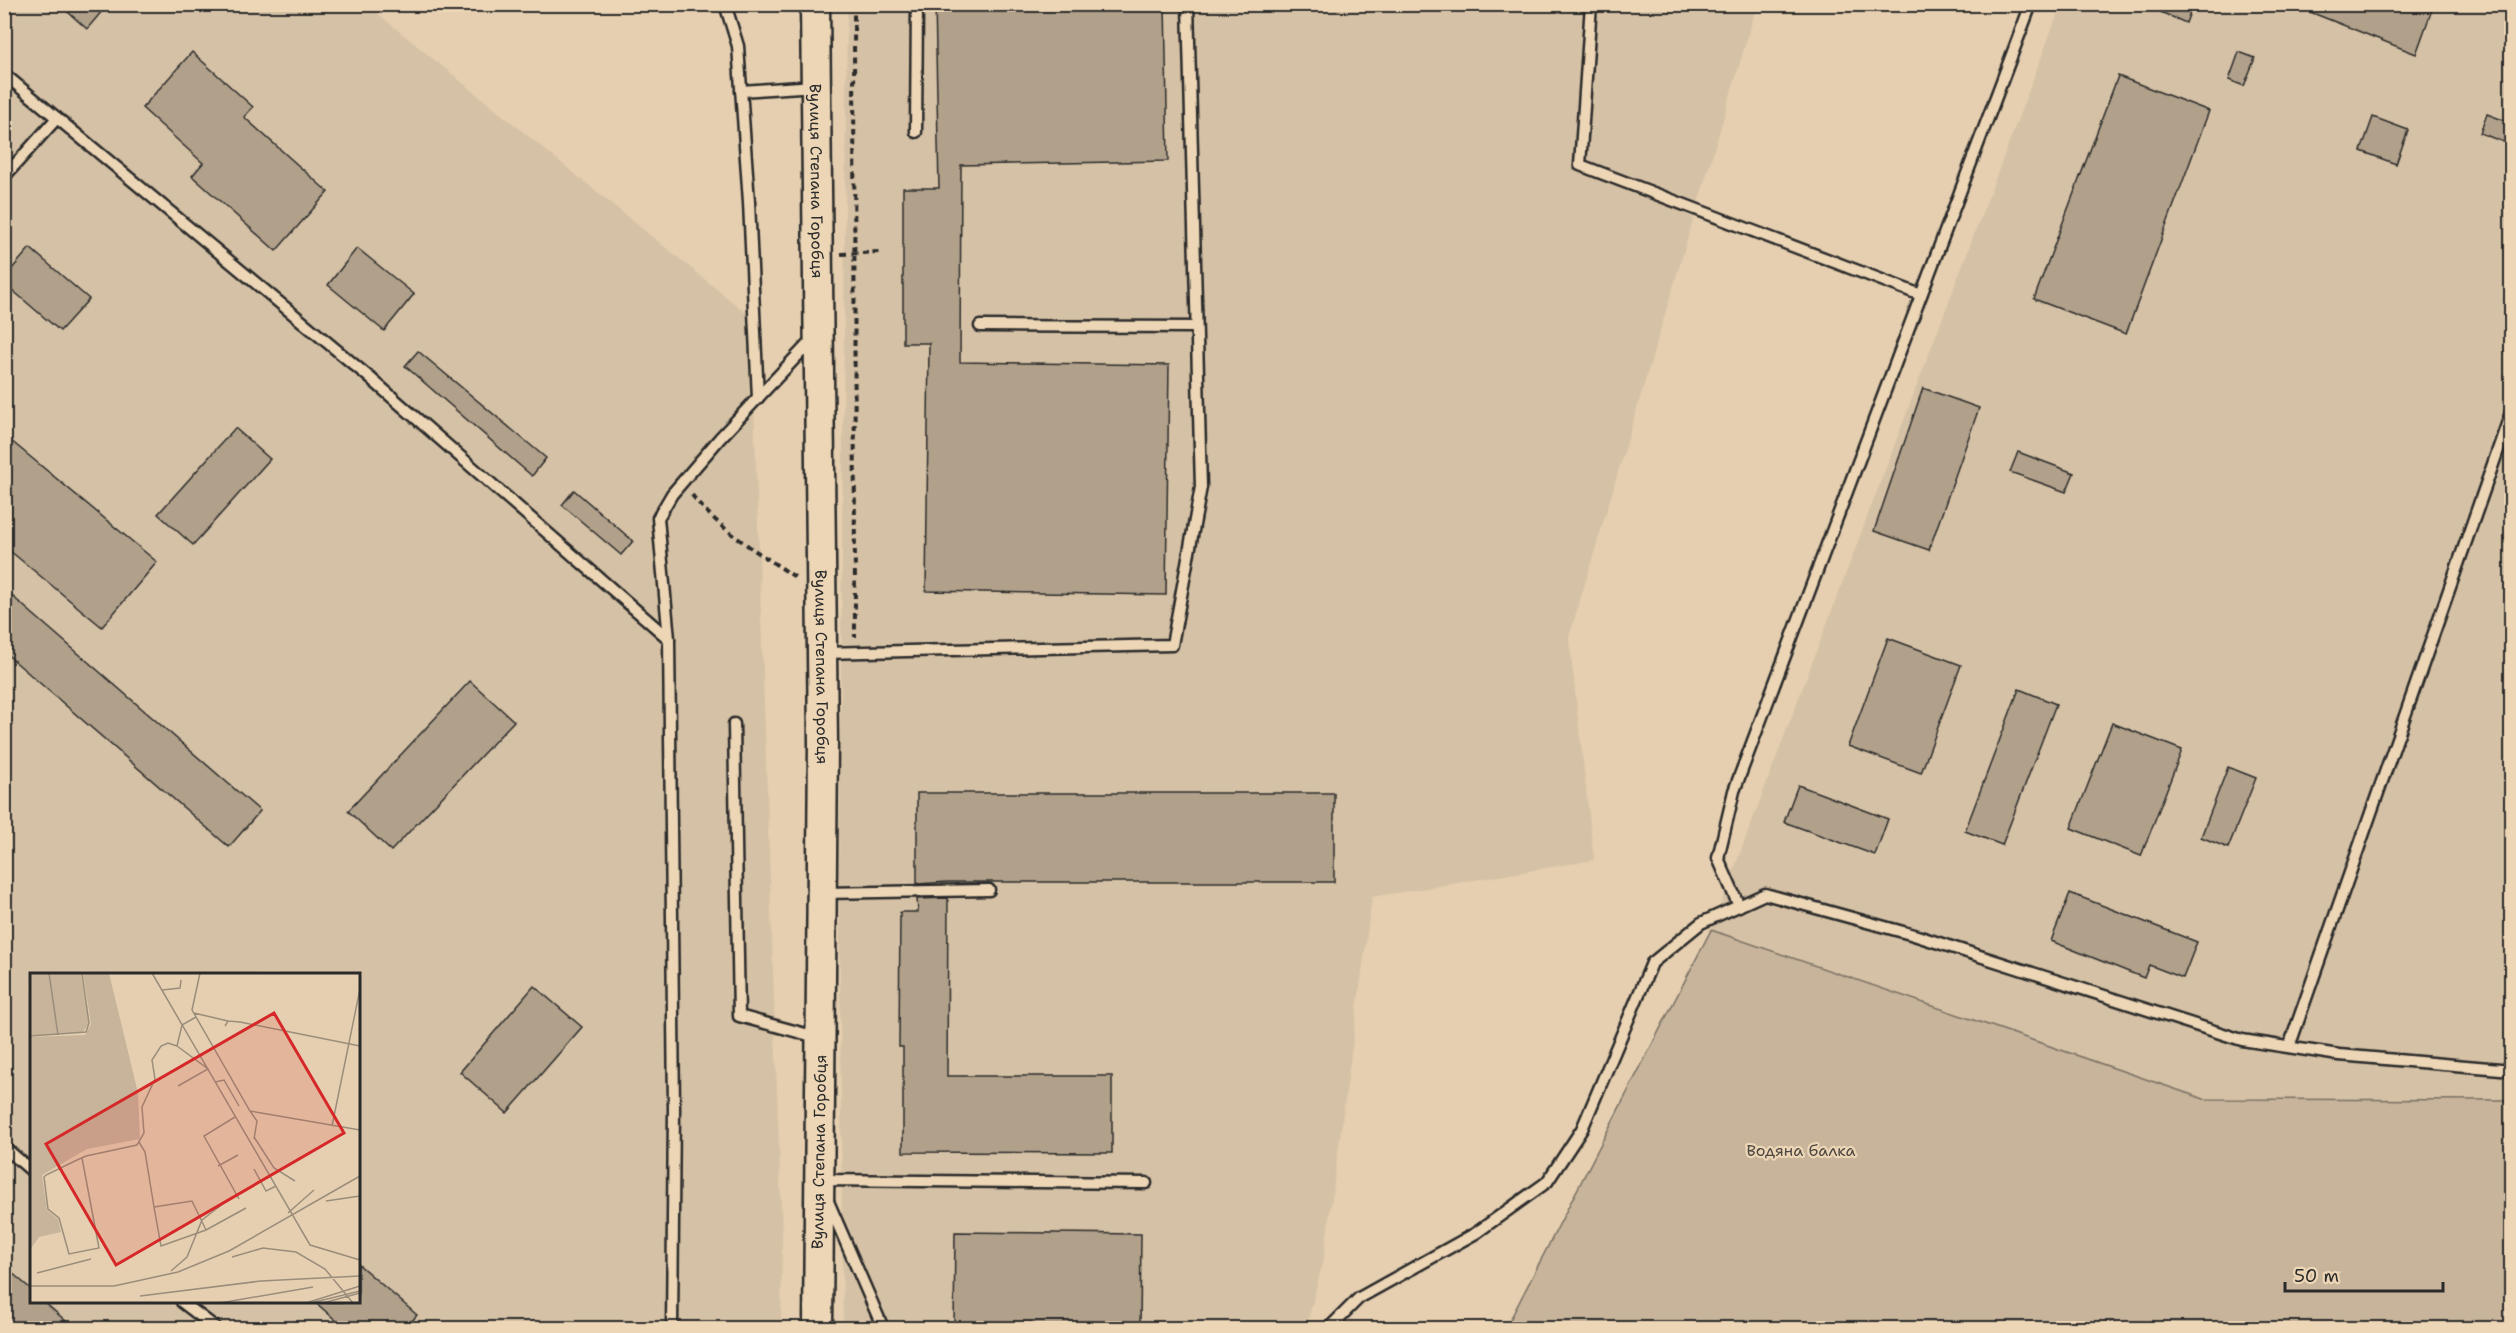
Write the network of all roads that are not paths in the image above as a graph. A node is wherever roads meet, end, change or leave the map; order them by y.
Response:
1 (725, 4) edge
2 (814, 4) edge
3 (917, 4) edge
4 (1188, 4) edge
5 (1591, 4) edge
6 (2031, 4) edge
7 (4, 74) edge
8 (815, 87) junction
9 (741, 90) junction
10 (57, 118) junction
11 (916, 132) dead end
12 (4, 177) edge
13 (1921, 295) junction
14 (980, 326) dead end
15 (1196, 327) junction
16 (818, 334) junction
17 (758, 398) junction
18 (2511, 410) edge
19 (669, 639) junction
20 (822, 653) junction
21 (734, 724) dead end
22 (989, 890) dead end
23 (821, 894) junction
24 (1739, 906) junction
25 (820, 1038) junction
26 (2289, 1047) junction
27 (2511, 1070) edge
28 (4, 1147) edge
29 (30, 1169) edge
30 (819, 1180) junction
31 (1146, 1183) dead end
32 (183, 1303) edge
33 (216, 1329) edge
34 (672, 1329) edge
35 (818, 1329) edge
36 (883, 1329) edge
37 (1329, 1329) edge

1 - 9 lane
2 - 8 main road, Вулиця Степана Горобця
3 - 11 lane
4 - 15 lane
5 - 13 lane
6 - 13 lane
7 - 10 lane
8 - 9 lane
8 - 16 main road, Вулиця Степана Горобця
9 - 17 lane
10 - 12 lane
10 - 19 lane
13 - 24 lane
14 - 15 lane
15 - 20 lane
16 - 17 lane
16 - 20 main road, Вулиця Степана Горобця
17 - 19 lane
18 - 26 lane
19 - 34 lane
20 - 23 main road, Вулиця Степана Горобця
21 - 25 lane
22 - 23 lane
23 - 25 main road, Вулиця Степана Горобця
24 - 26 lane
24 - 37 lane
25 - 30 main road, Вулиця Степана Горобця
26 - 27 lane
28 - 29 lane
30 - 31 lane
30 - 35 main road, Вулиця Степана Горобця
30 - 36 lane
32 - 33 lane

